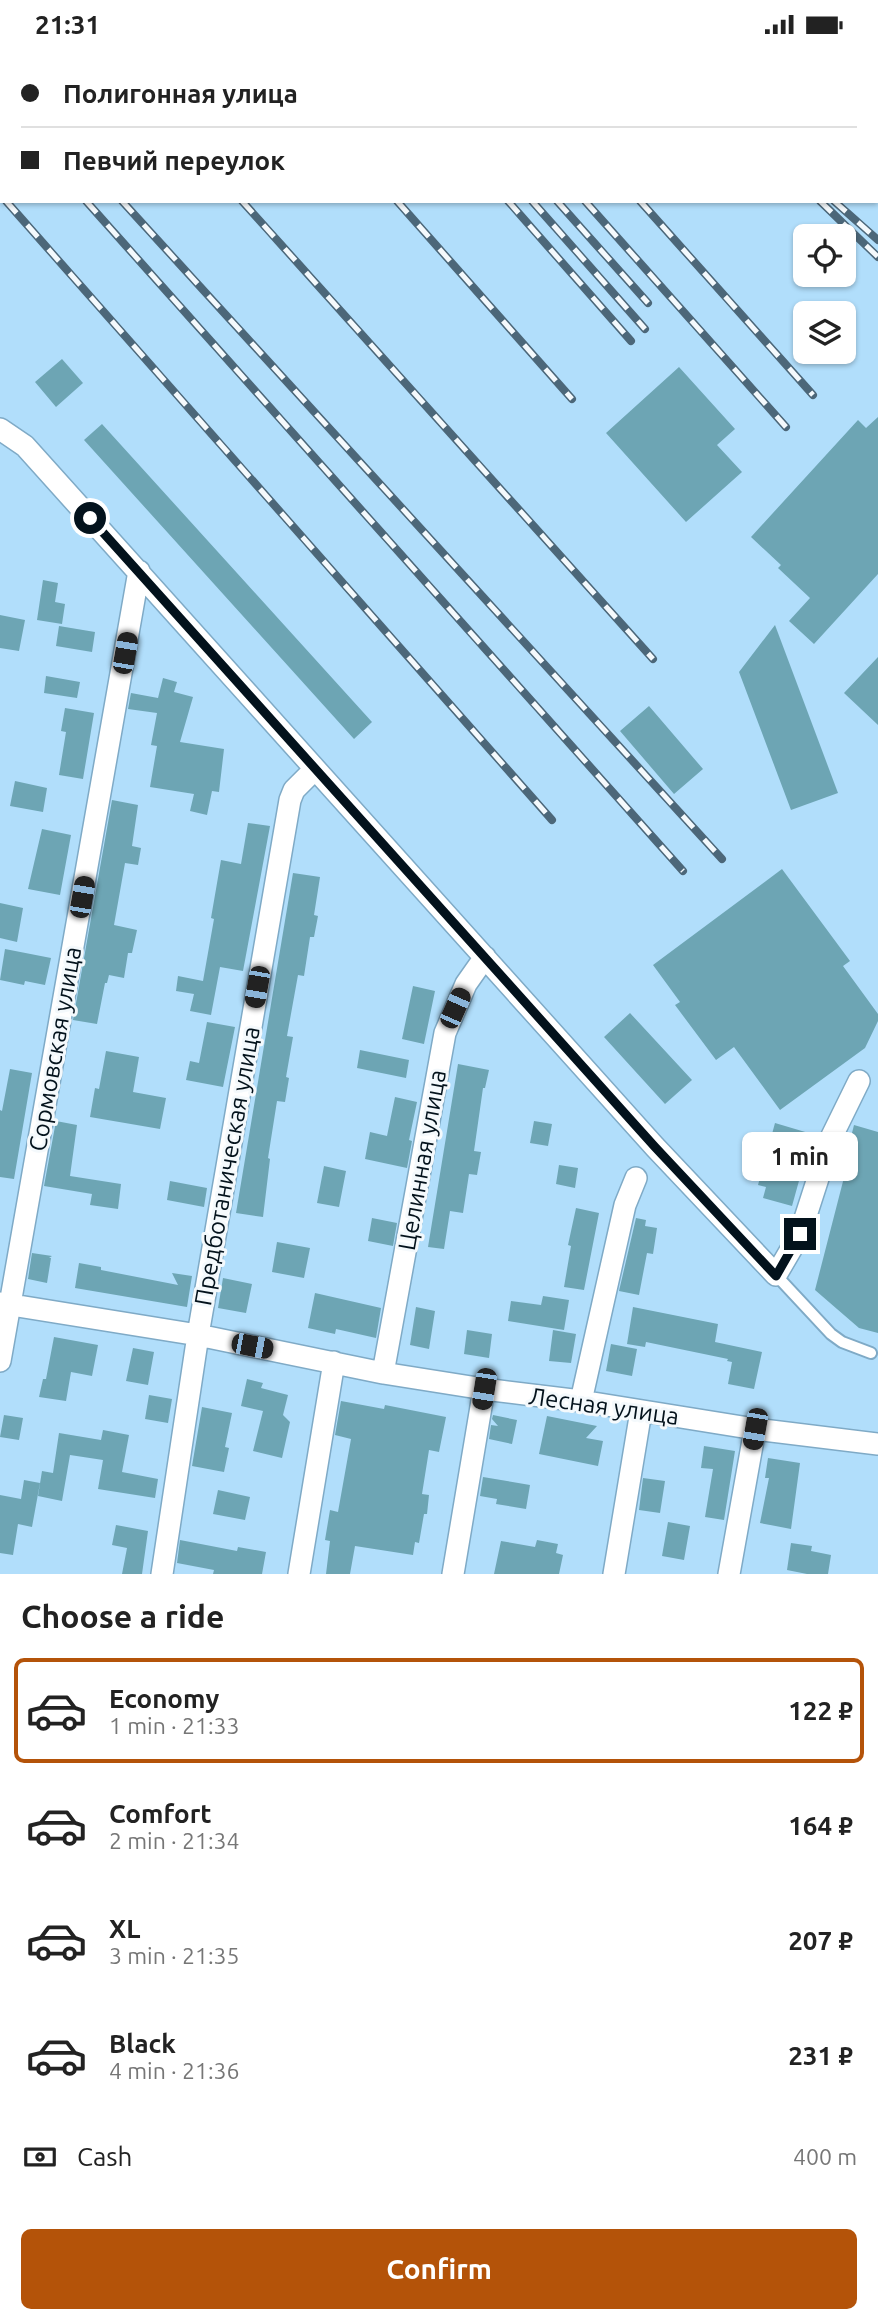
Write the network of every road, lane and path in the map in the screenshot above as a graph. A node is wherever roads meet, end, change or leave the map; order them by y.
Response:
1 (0, 429) edge
2 (139, 571) junction
3 (315, 769) junction
4 (485, 957) junction
5 (859, 1081) dead end
6 (636, 1178) dead end
7 (776, 1276) junction
8 (5, 1304) edge
9 (198, 1335) junction
10 (871, 1353) dead end
11 (0, 1361) edge
12 (334, 1362) junction
13 (383, 1373) junction
14 (484, 1389) junction
15 (581, 1401) junction
16 (641, 1411) junction
17 (755, 1429) junction
18 (878, 1444) edge
19 (162, 1574) edge
20 (299, 1574) edge
21 (453, 1574) edge
22 (614, 1574) edge
23 (729, 1574) edge

1 - 2 street
2 - 3 street
2 - 8 street, Сормовская улица
3 - 4 street
3 - 9 street, Предботаническая улица
4 - 7 street
4 - 13 street, Целинная улица
5 - 7 street
6 - 15 street
7 - 10 lane
8 - 9 street, Лесная улица
8 - 11 street, Сормовская улица
9 - 12 street, Лесная улица
9 - 19 street, Предботаническая улица
12 - 13 street, Лесная улица
12 - 20 street
13 - 14 street, Лесная улица
14 - 15 street, Лесная улица
14 - 21 street
15 - 16 street, Лесная улица
16 - 17 street, Лесная улица
16 - 22 street
17 - 18 street, Лесная улица
17 - 23 street

